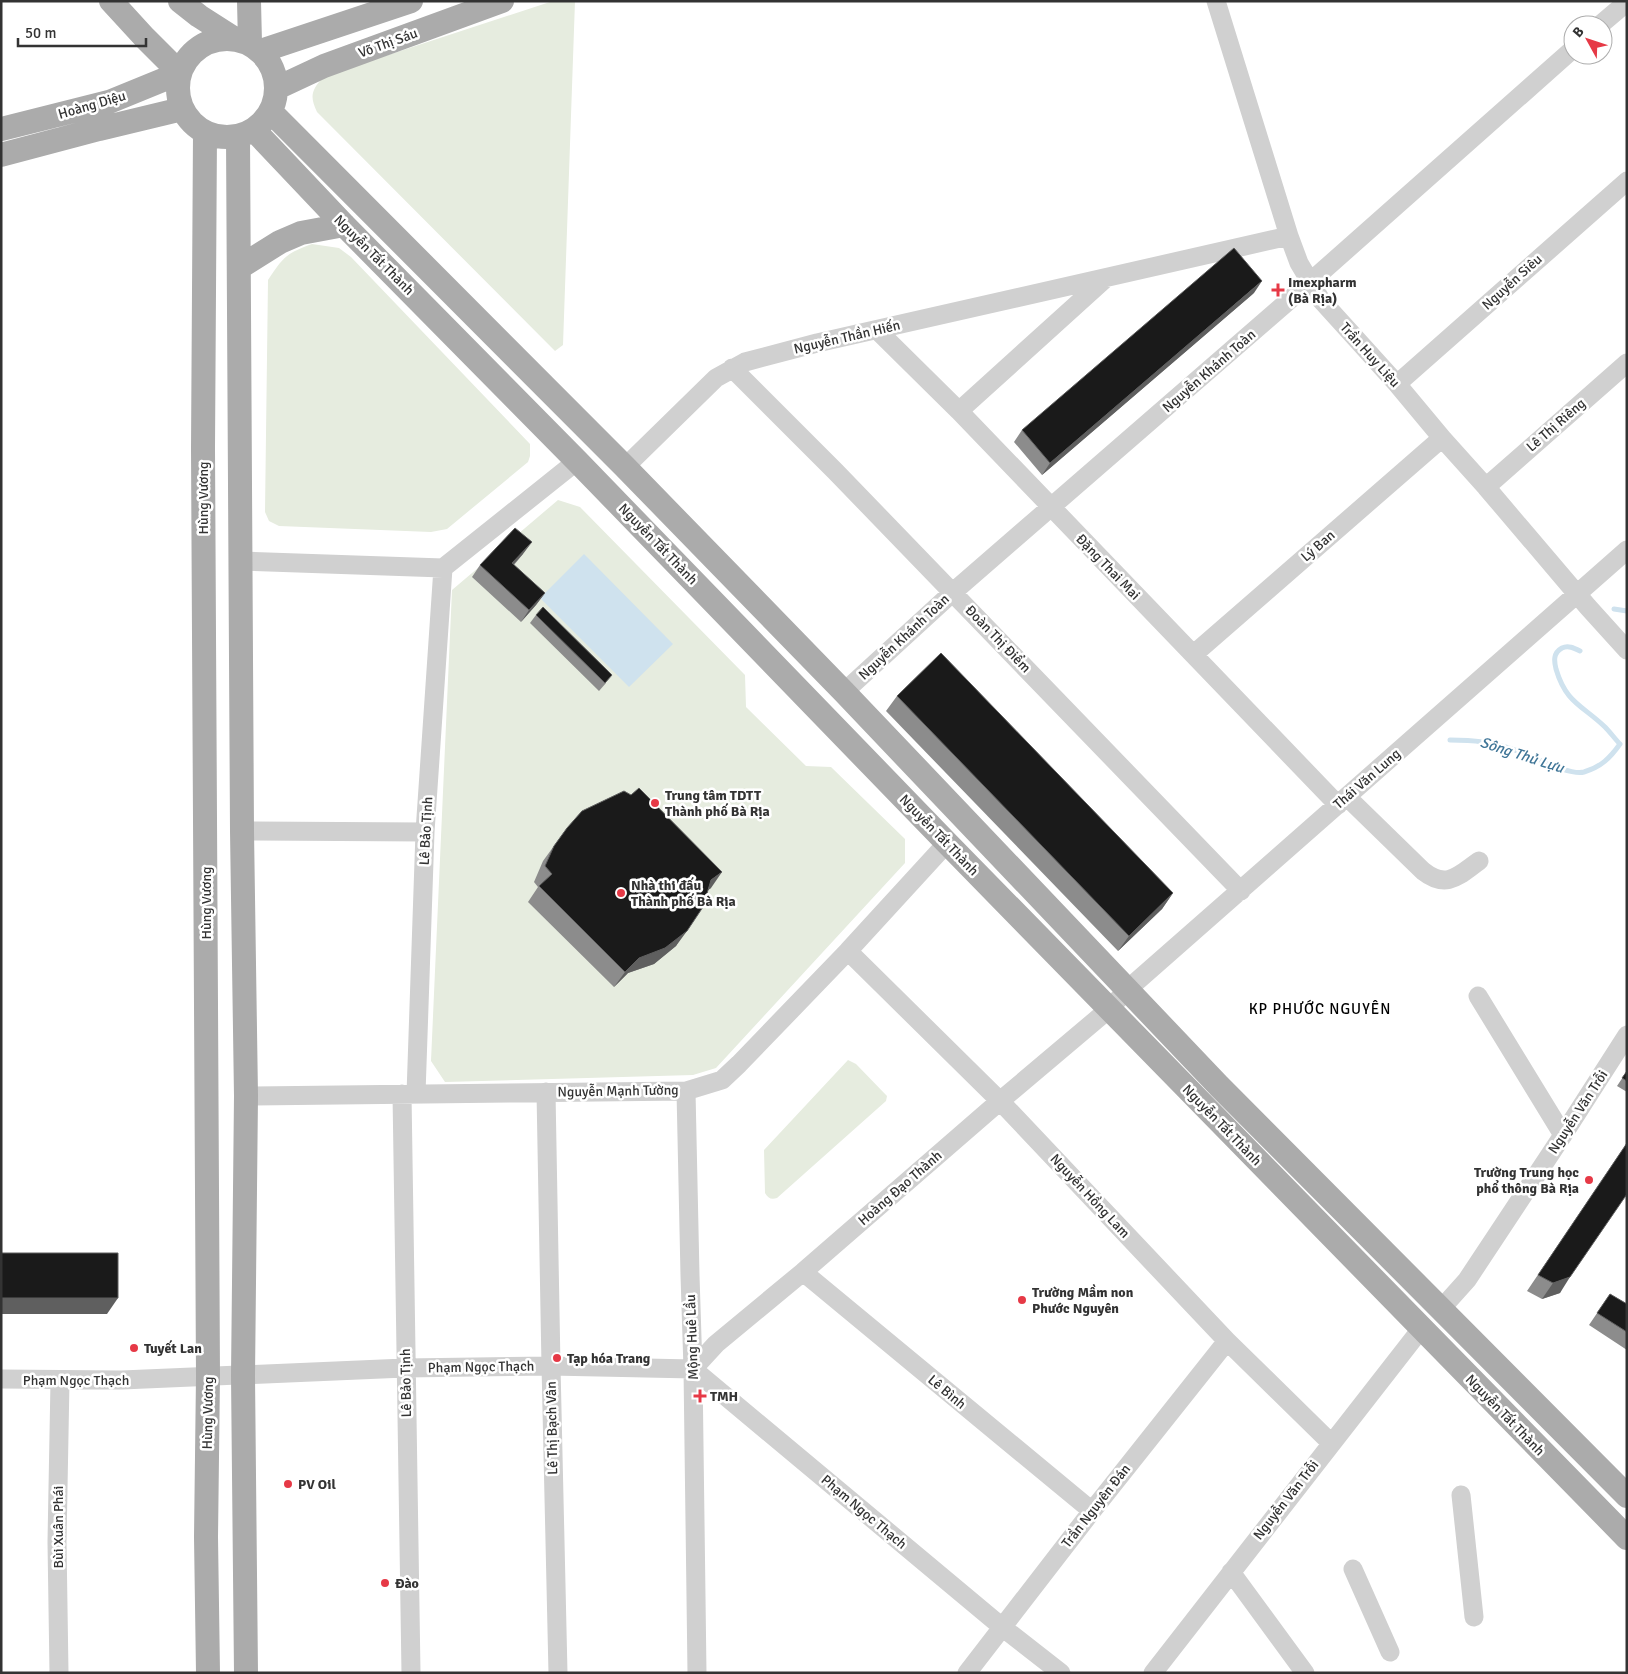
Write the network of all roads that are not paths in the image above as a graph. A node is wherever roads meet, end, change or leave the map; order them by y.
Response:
1 (111, 1) edge
2 (180, 1) edge
3 (249, 1) edge
4 (411, 1) edge
5 (502, 1) edge
6 (1216, 1) edge
7 (1627, 2) edge
8 (201, 9) edge
9 (1612, 15) edge
10 (249, 44) junction
11 (1563, 58) edge
12 (184, 66) junction
13 (276, 88) junction
14 (182, 109) junction
15 (270, 112) junction
16 (1, 129) edge
17 (205, 133) junction
18 (246, 133) junction
19 (1, 155) edge
20 (1627, 181) edge
21 (344, 225) junction
22 (1289, 236) junction
23 (240, 267) junction
24 (1106, 277) junction
25 (1309, 283) junction
26 (877, 330) junction
27 (1627, 363) edge
28 (732, 368) junction
29 (1396, 384) junction
30 (959, 411) junction
31 (1442, 438) junction
32 (577, 461) junction
33 (624, 467) junction
34 (1486, 487) junction
35 (1050, 508) junction
36 (1627, 550) edge
37 (242, 561) junction
38 (443, 568) junction
39 (952, 593) junction
40 (1577, 594) junction
41 (1627, 650) edge
42 (1194, 654) junction
43 (844, 692) junction
44 (1342, 801) junction
45 (242, 831) junction
46 (425, 832) junction
47 (946, 844) junction
48 (1479, 861) dead end
49 (1240, 891) junction
50 (848, 951) junction
51 (1128, 989) junction
52 (1478, 996) dead end
53 (1109, 1009) junction
54 (1627, 1035) edge
55 (686, 1091) junction
56 (546, 1092) junction
57 (409, 1094) junction
58 (246, 1096) junction
59 (1000, 1101) junction
60 (1563, 1135) junction
61 (803, 1272) junction
62 (1441, 1309) junction
63 (1421, 1329) junction
64 (1227, 1341) junction
65 (551, 1366) junction
66 (405, 1368) junction
67 (693, 1369) junction
68 (208, 1376) junction
69 (244, 1376) junction
70 (1, 1379) edge
71 (60, 1381) junction
72 (1331, 1443) junction
73 (1461, 1495) dead end
74 (1627, 1496) edge
75 (1092, 1511) junction
76 (1627, 1538) edge
77 (1353, 1569) dead end
78 (1231, 1572) junction
79 (1474, 1617) dead end
80 (1002, 1627) junction
81 (1390, 1652) dead end
82 (59, 1673) edge
83 (208, 1673) edge
84 (246, 1673) edge
85 (411, 1673) edge
86 (558, 1673) edge
87 (697, 1673) edge
88 (967, 1673) edge
89 (1061, 1673) edge
90 (1153, 1673) edge
91 (1305, 1673) edge

1 - 12 main road
2 - 8 main road
3 - 10 main road
4 - 10 main road
5 - 13 main road, Võ Thị Sáu
6 - 22 street, Trần Huy Liệu
7 - 9 street
8 - 10 main road
8 - 12 main road
10 - 12 main road
10 - 13 main road
11 - 25 street, Nguyễn Khánh Toàn
12 - 14 main road
12 - 16 main road, Hoàng Diệu
13 - 15 main road
14 - 17 main road
14 - 19 main road, Hoàng Diệu
15 - 18 main road
15 - 33 main road, Nguyễn Tất Thành
17 - 18 main road
17 - 68 main road, Hùng Vương
18 - 21 main road, Nguyễn Tất Thành
18 - 23 main road
20 - 29 street, Nguyễn Siêu
21 - 23 main road
21 - 32 main road, Nguyễn Tất Thành
22 - 24 street, Nguyễn Thần Hiến
22 - 25 street, Trần Huy Liệu
23 - 37 main road
24 - 26 street, Nguyễn Thần Hiến
24 - 30 street, Nguyễn Thần Hiến
25 - 29 street, Trần Huy Liệu
25 - 35 street, Nguyễn Khánh Toàn
26 - 28 street, Nguyễn Thần Hiến
26 - 30 street, Đặng Thai Mai
27 - 34 street, Lê Thị Riêng
28 - 33 street, Nguyễn Thần Hiến
28 - 39 street, Đoàn Thị Điểm
29 - 31 street, Trần Huy Liệu
30 - 35 street, Đặng Thai Mai
31 - 34 street, Trần Huy Liệu
31 - 42 street, Lý Ban
32 - 38 street
32 - 47 main road, Nguyễn Tất Thành
33 - 43 main road, Nguyễn Tất Thành
34 - 40 street, Trần Huy Liệu
35 - 39 street, Nguyễn Khánh Toàn
35 - 42 street, Đặng Thai Mai
36 - 40 street, Thái Văn Lung
37 - 38 street
37 - 45 main road
38 - 46 street, Lê Bảo Tịnh
39 - 43 street, Nguyễn Khánh Toàn
39 - 49 street, Đoàn Thị Điểm
40 - 41 street, Trần Huy Liệu
40 - 44 street, Thái Văn Lung
42 - 44 street, Đặng Thai Mai
43 - 51 main road, Nguyễn Tất Thành
44 - 48 street, Đặng Thai Mai
44 - 49 street, Thái Văn Lung
45 - 46 street
45 - 58 main road
46 - 57 street, Lê Bảo Tịnh
47 - 50 street, Nguyễn Mạnh Tường
47 - 53 main road, Nguyễn Tất Thành
49 - 51 street, Thái Văn Lung
50 - 55 street, Nguyễn Mạnh Tường
50 - 59 street, Nguyễn Hồng Lam
51 - 53 street, Thái Văn Lung
51 - 62 main road, Nguyễn Tất Thành
52 - 60 street
53 - 59 street, Hoàng Đạo Thành
53 - 63 main road, Nguyễn Tất Thành
54 - 60 street, Nguyễn Văn Trỗi
55 - 56 street, Nguyễn Mạnh Tường
55 - 67 street, Mộng Huê Lầu
56 - 57 street, Nguyễn Mạnh Tường
56 - 65 street, Lê Thị Bạch Vân
57 - 58 street, Nguyễn Mạnh Tường
57 - 66 street, Lê Bảo Tịnh
58 - 69 main road
59 - 61 street, Hoàng Đạo Thành
59 - 64 street, Nguyễn Hồng Lam
60 - 62 street, Nguyễn Văn Trỗi
61 - 67 street, Hoàng Đạo Thành
61 - 75 street, Lê Bình
62 - 74 main road, Nguyễn Tất Thành
63 - 72 street, Nguyễn Văn Trỗi
63 - 76 main road, Nguyễn Tất Thành
64 - 72 street, Nguyễn Hồng Lam
64 - 75 street, Trần Nguyên Đán
65 - 66 street, Phạm Ngọc Thạch
65 - 67 street, Phạm Ngọc Thạch
65 - 86 street, Lê Thị Bạch Vân
66 - 69 street, Phạm Ngọc Thạch
66 - 85 street, Lê Bảo Tịnh
67 - 80 street, Phạm Ngọc Thạch
67 - 87 street, Mộng Huê Lầu
68 - 69 street, Phạm Ngọc Thạch
68 - 71 street, Phạm Ngọc Thạch
68 - 83 main road, Hùng Vương
69 - 84 main road
70 - 71 street, Phạm Ngọc Thạch
71 - 82 street, Bùi Xuân Phái
72 - 78 street, Nguyễn Văn Trỗi
73 - 79 street
75 - 80 street, Trần Nguyên Đán
77 - 81 street
78 - 90 street, Nguyễn Văn Trỗi
78 - 91 street
80 - 88 street, Trần Nguyên Đán
80 - 89 street, Phạm Ngọc Thạch

